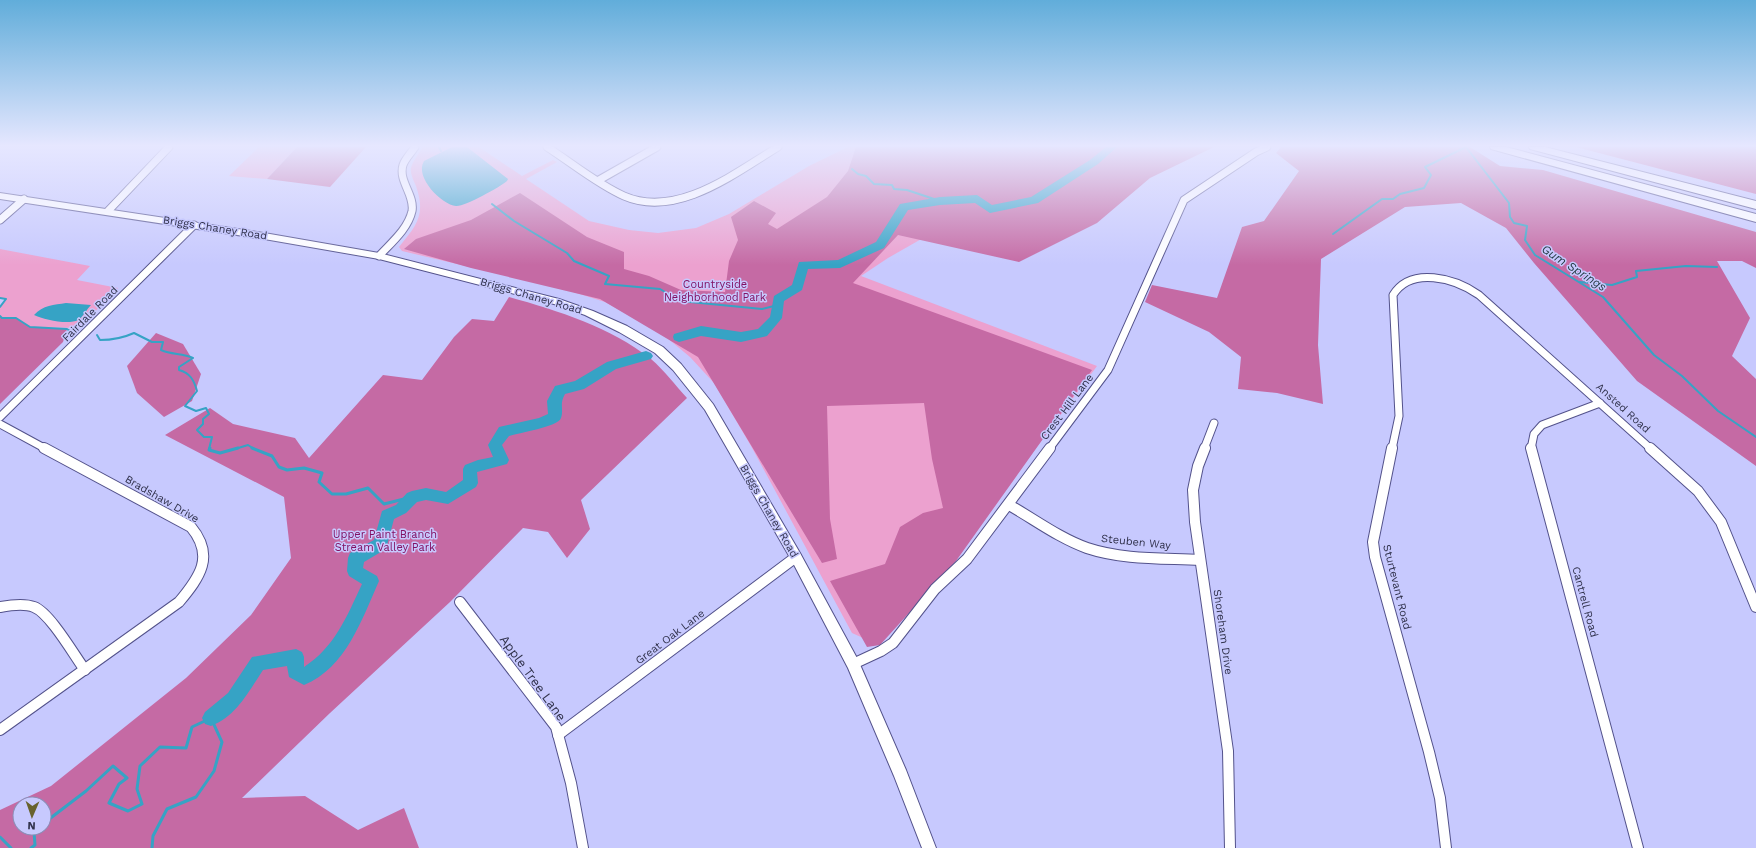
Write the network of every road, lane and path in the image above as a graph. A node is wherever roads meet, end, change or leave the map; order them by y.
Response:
1 (131, 187) edge
2 (407, 187) edge
3 (610, 187) edge
4 (709, 187) edge
5 (1204, 187) edge
6 (1651, 187) edge
7 (1680, 187) edge
8 (0, 196) edge
9 (24, 199) junction
10 (1756, 205) edge
11 (108, 211) junction
12 (1756, 218) edge
13 (0, 220) edge
14 (194, 225) junction
15 (379, 256) junction
16 (1424, 277) joint
17 (1600, 403) junction
18 (0, 418) edge
19 (1214, 423) dead end
20 (0, 424) edge
21 (1009, 505) junction
22 (796, 557) junction
23 (1200, 560) junction
24 (460, 602) dead end
25 (0, 607) edge
26 (1756, 607) edge
27 (853, 664) junction
28 (85, 670) junction
29 (0, 730) edge
30 (558, 735) junction
31 (583, 848) edge
32 (929, 848) edge
33 (1230, 848) edge
34 (1446, 848) edge
35 (1638, 848) edge

1 - 11 street
2 - 15 street
3 - 4 street
5 - 21 street, Crest Hill Lane
6 - 12 highway
7 - 10 highway
8 - 9 main road, Briggs Chaney Road
9 - 11 main road, Briggs Chaney Road
9 - 13 street
11 - 14 main road, Briggs Chaney Road
14 - 15 main road, Briggs Chaney Road
14 - 18 street, Fairdale Road
15 - 22 main road, Briggs Chaney Road
16 - 17 street, Ansted Road
16 - 34 street, Sturtevant Road
17 - 26 street, Ansted Road
17 - 35 street, Cantrell Road
19 - 23 street, Shoreham Drive
20 - 28 street, Bradshaw Drive
21 - 23 street, Steuben Way
21 - 27 street, Crest Hill Lane
22 - 27 main road, Briggs Chaney Road
22 - 30 street, Great Oak Lane
23 - 33 street, Shoreham Drive
24 - 30 street, Apple Tree Lane
25 - 28 street
27 - 32 main road, Briggs Chaney Road
28 - 29 street, Bradshaw Drive
30 - 31 street, Apple Tree Lane

